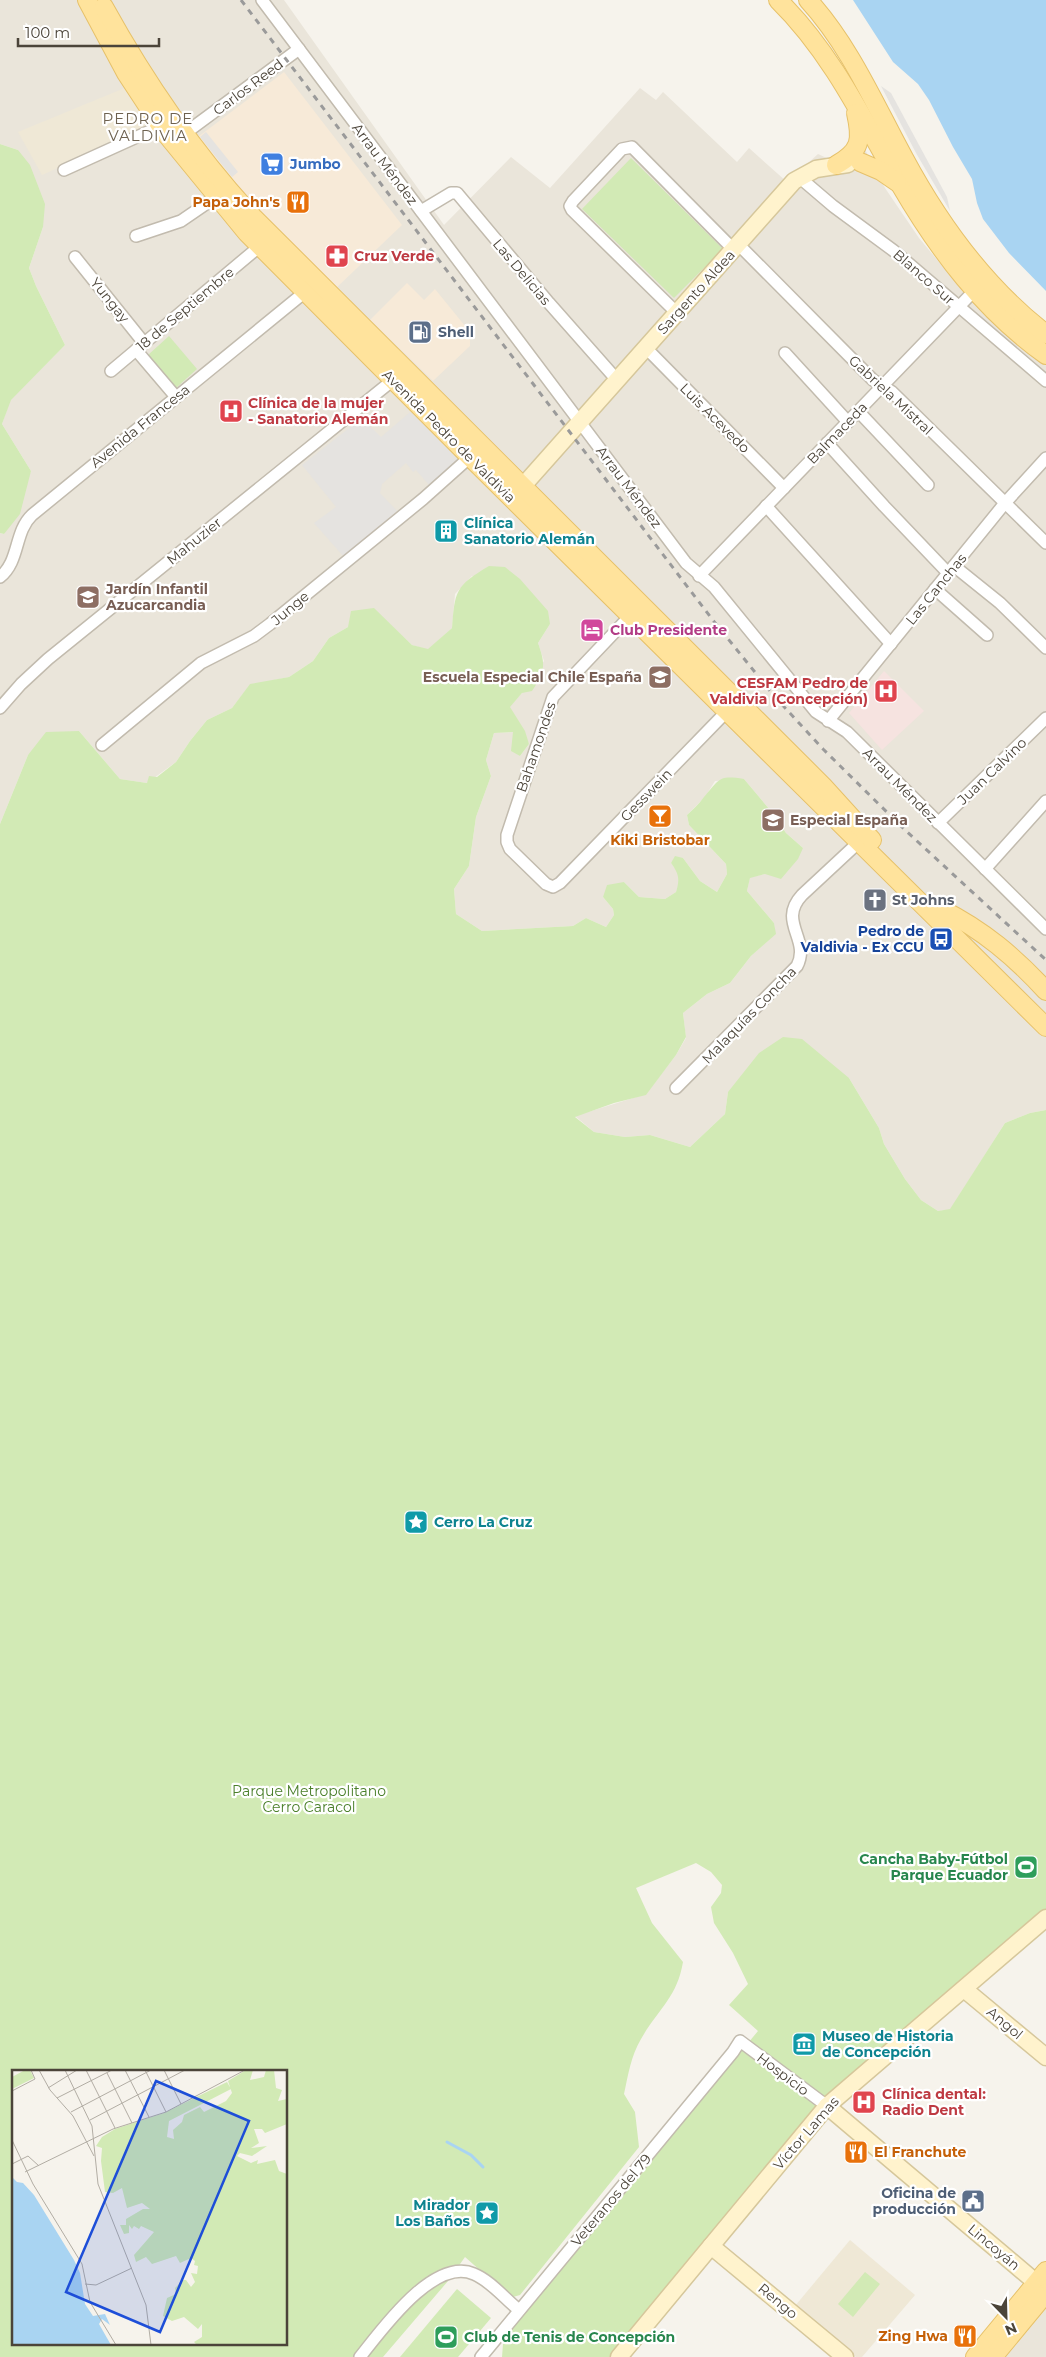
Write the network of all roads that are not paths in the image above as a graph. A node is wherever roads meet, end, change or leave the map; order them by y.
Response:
1 (88, 0) edge
2 (100, 0) edge
3 (262, 0) edge
4 (778, 0) edge
5 (808, 0) edge
6 (299, 49) junction
7 (854, 101) junction
8 (161, 126) junction
9 (178, 138) junction
10 (893, 155) junction
11 (860, 162) junction
12 (836, 165) junction
13 (64, 170) dead end
14 (800, 177) junction
15 (902, 188) junction
16 (216, 197) junction
17 (421, 211) junction
18 (136, 236) dead end
19 (260, 246) junction
20 (736, 247) junction
21 (76, 257) dead end
22 (307, 273) junction
23 (325, 290) junction
24 (974, 291) junction
25 (305, 292) junction
26 (958, 307) junction
27 (677, 313) junction
28 (1046, 334) edge
29 (140, 347) junction
30 (646, 348) junction
31 (785, 353) dead end
32 (1046, 354) edge
33 (110, 371) dead end
34 (412, 377) junction
35 (392, 380) junction
36 (617, 380) junction
37 (1046, 381) edge
38 (882, 386) junction
39 (176, 397) junction
40 (858, 412) junction
41 (581, 422) junction
42 (848, 422) junction
43 (827, 443) junction
44 (472, 449) junction
45 (1046, 458) edge
46 (928, 485) dead end
47 (522, 488) junction
48 (784, 488) junction
49 (502, 489) junction
50 (1005, 504) junction
51 (519, 505) junction
52 (766, 506) junction
53 (1046, 543) edge
54 (951, 570) junction
55 (699, 576) junction
56 (0, 577) edge
57 (935, 589) junction
58 (630, 616) junction
59 (987, 635) dead end
60 (891, 644) junction
61 (1046, 648) edge
62 (732, 706) junction
63 (0, 708) edge
64 (1046, 718) edge
65 (828, 721) junction
66 (102, 745) dead end
67 (1046, 801) edge
68 (938, 823) junction
69 (859, 842) junction
70 (985, 869) junction
71 (553, 887) joint
72 (941, 909) junction
73 (1046, 929) edge
74 (1005, 950) junction
75 (980, 955) junction
76 (1033, 977) junction
77 (1046, 991) edge
78 (1046, 999) edge
79 (1046, 1012) edge
80 (1046, 1027) edge
81 (676, 1088) dead end
82 (1046, 1918) edge
83 (964, 1988) junction
84 (740, 2041) joint
85 (1046, 2057) edge
86 (827, 2106) junction
87 (711, 2246) junction
88 (1044, 2284) edge
89 (519, 2310) junction
90 (360, 2357) edge
91 (481, 2357) edge
92 (619, 2357) edge
93 (845, 2357) edge
94 (975, 2357) edge
95 (993, 2357) edge

1 - 8 main road, Avenida Pedro de Valdivia
2 - 9 main road, Avenida Pedro de Valdivia
3 - 6 street, Arrau Méndez
4 - 7 main road
5 - 10 main road
6 - 9 street, Carlos Reed
6 - 17 street, Arrau Méndez
7 - 10 main road
7 - 12 main road
8 - 9 main road, Avenida Pedro de Valdivia
8 - 13 street
9 - 16 main road, Avenida Pedro de Valdivia
9 - 22 main road, Avenida Pedro de Valdivia
10 - 11 street, Sargento Aldea
10 - 15 main road
10 - 28 main road
11 - 12 street, Sargento Aldea
11 - 15 main road
12 - 14 street, Sargento Aldea
14 - 20 street, Sargento Aldea
14 - 26 street, Blanco Sur
15 - 24 main road
16 - 18 street
16 - 19 main road, Avenida Pedro de Valdivia
17 - 36 street, Las Delicias
17 - 41 street, Arrau Méndez
19 - 25 main road, Avenida Pedro de Valdivia
19 - 29 street, 18 de Septiembre
20 - 27 street, Sargento Aldea
20 - 27 street, Gabriela Mistral
20 - 38 street, Gabriela Mistral
21 - 29 street, Yungay
22 - 23 main road, Avenida Pedro de Valdivia
22 - 25 main road
23 - 25 main road
23 - 34 main road, Avenida Pedro de Valdivia
24 - 26 street, Balmaceda
24 - 32 main road
25 - 35 main road, Avenida Pedro de Valdivia
25 - 39 street, Avenida Francesa
26 - 37 street, Blanco Sur
26 - 38 street, Balmaceda
27 - 30 street, Sargento Aldea
29 - 33 street, 18 de Septiembre
29 - 39 street, Yungay
30 - 36 street, Sargento Aldea
30 - 48 street, Luis Acevedo
31 - 42 street
34 - 35 main road
34 - 44 main road, Avenida Pedro de Valdivia
35 - 44 main road, Avenida Pedro de Valdivia
35 - 63 street, Mahuzier
36 - 41 street, Sargento Aldea
38 - 40 street, Balmaceda
38 - 50 street, Gabriela Mistral
39 - 56 street, Avenida Francesa
40 - 42 street, Balmaceda
40 - 46 street
41 - 47 street, Sargento Aldea
41 - 55 street, Arrau Méndez
42 - 43 street, Balmaceda
43 - 48 street, Balmaceda
43 - 54 street
44 - 47 main road, Avenida Pedro de Valdivia
44 - 49 main road, Avenida Pedro de Valdivia
44 - 66 street, Junge
45 - 50 street, Las Canchas
47 - 49 main road
47 - 51 main road
47 - 62 main road, Avenida Pedro de Valdivia
48 - 52 street, Balmaceda
49 - 51 main road, Avenida Pedro de Valdivia
50 - 53 street, Gabriela Mistral
50 - 54 street, Las Canchas
51 - 58 main road, Avenida Pedro de Valdivia
52 - 55 street, Balmaceda
52 - 60 street
54 - 57 street, Las Canchas
54 - 61 street
55 - 65 street, Arrau Méndez
57 - 59 street
57 - 60 street, Las Canchas
58 - 62 main road, Avenida Pedro de Valdivia
58 - 71 street, Bahamondes
60 - 65 street, Las Canchas
62 - 69 main road, Avenida Pedro de Valdivia
62 - 71 street, Gesswein
62 - 72 main road, Avenida Pedro de Valdivia
64 - 68 street, Juan Calvino
65 - 68 street, Arrau Méndez
67 - 70 street
68 - 70 street, Arrau Méndez
69 - 75 main road, Avenida Pedro de Valdivia
69 - 81 street, Malaquías Concha
70 - 73 street, Arrau Méndez
72 - 74 main road
72 - 75 main road, Avenida Pedro de Valdivia
74 - 75 main road
74 - 76 main road
75 - 79 main road, Avenida Pedro de Valdivia
75 - 80 main road, Avenida Pedro de Valdivia
76 - 77 main road
76 - 78 main road
82 - 83 street, Víctor Lamas
83 - 85 street, Angol
83 - 86 street, Víctor Lamas
84 - 86 street, Hospicio
84 - 89 street, Veteranos del 79
86 - 87 street, Víctor Lamas
86 - 88 street, Lincoyán
87 - 92 street, Víctor Lamas
87 - 93 street, Rengo
88 - 94 main road
88 - 95 main road
89 - 90 street
89 - 91 street, Veteranos del 79

